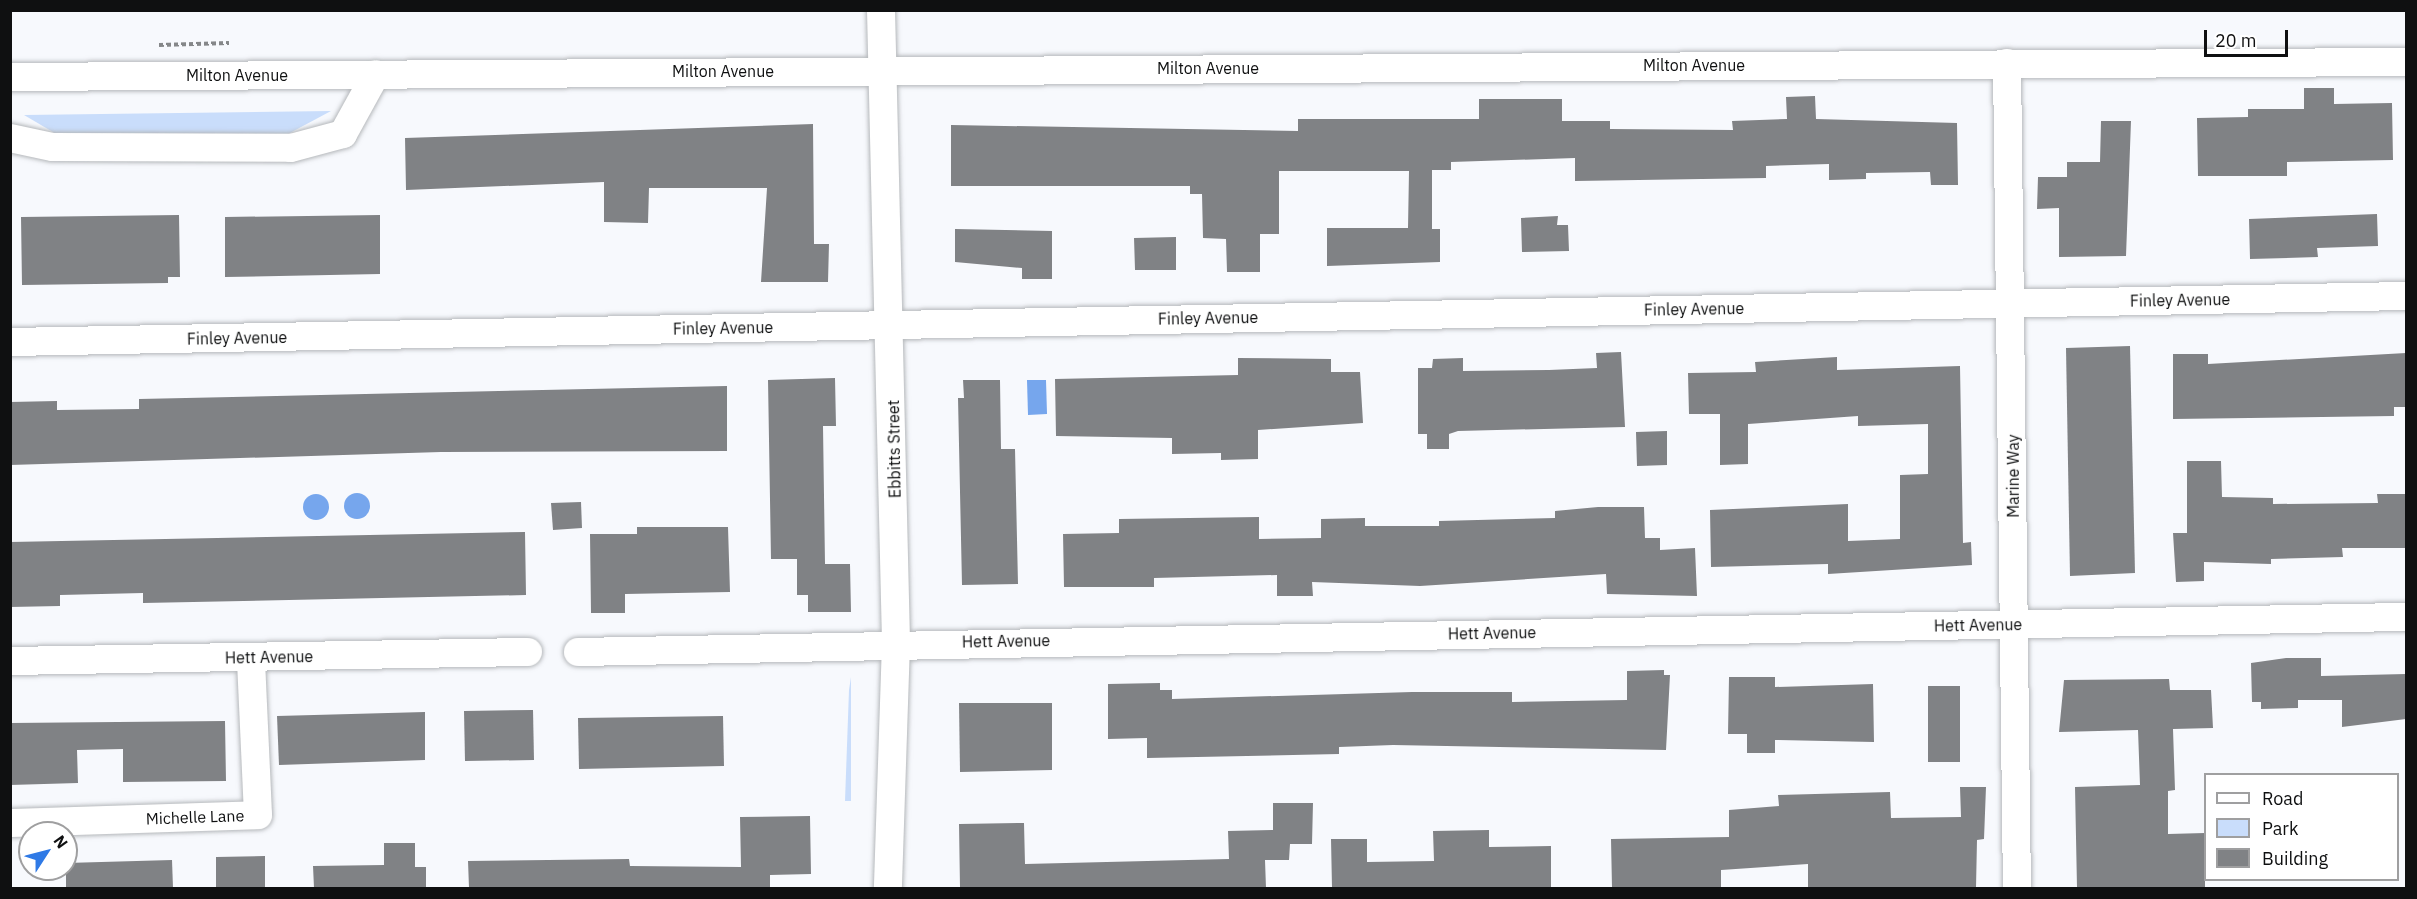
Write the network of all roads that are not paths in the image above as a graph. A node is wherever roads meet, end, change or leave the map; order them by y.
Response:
1 (880, 10) edge
2 (2406, 62) edge
3 (2007, 63) junction
4 (883, 70) junction
5 (376, 74) junction
6 (10, 77) edge
7 (10, 138) edge
8 (2406, 296) edge
9 (2012, 303) junction
10 (892, 325) junction
11 (10, 342) edge
12 (2406, 616) edge
13 (2013, 625) junction
14 (896, 643) junction
15 (528, 652) dead end
16 (578, 652) dead end
17 (252, 658) junction
18 (10, 661) edge
19 (10, 823) edge
20 (888, 888) edge
21 (2017, 888) edge

1 - 4 street, Ebbitts Street
2 - 3 street, Milton Avenue
3 - 4 street, Milton Avenue
3 - 9 street, Marine Way
4 - 5 street, Milton Avenue
4 - 10 street, Ebbitts Street
5 - 6 street, Milton Avenue
5 - 7 street
8 - 9 street, Finley Avenue
9 - 10 street, Finley Avenue
9 - 13 street, Marine Way
10 - 11 street, Finley Avenue
10 - 14 street, Ebbitts Street
12 - 13 street, Hett Avenue
13 - 14 street, Hett Avenue
13 - 21 street, Marine Way
14 - 16 street, Hett Avenue
14 - 20 street, Ebbitts Street
15 - 17 street, Hett Avenue
17 - 18 street, Hett Avenue
17 - 19 street, Michelle Lane

